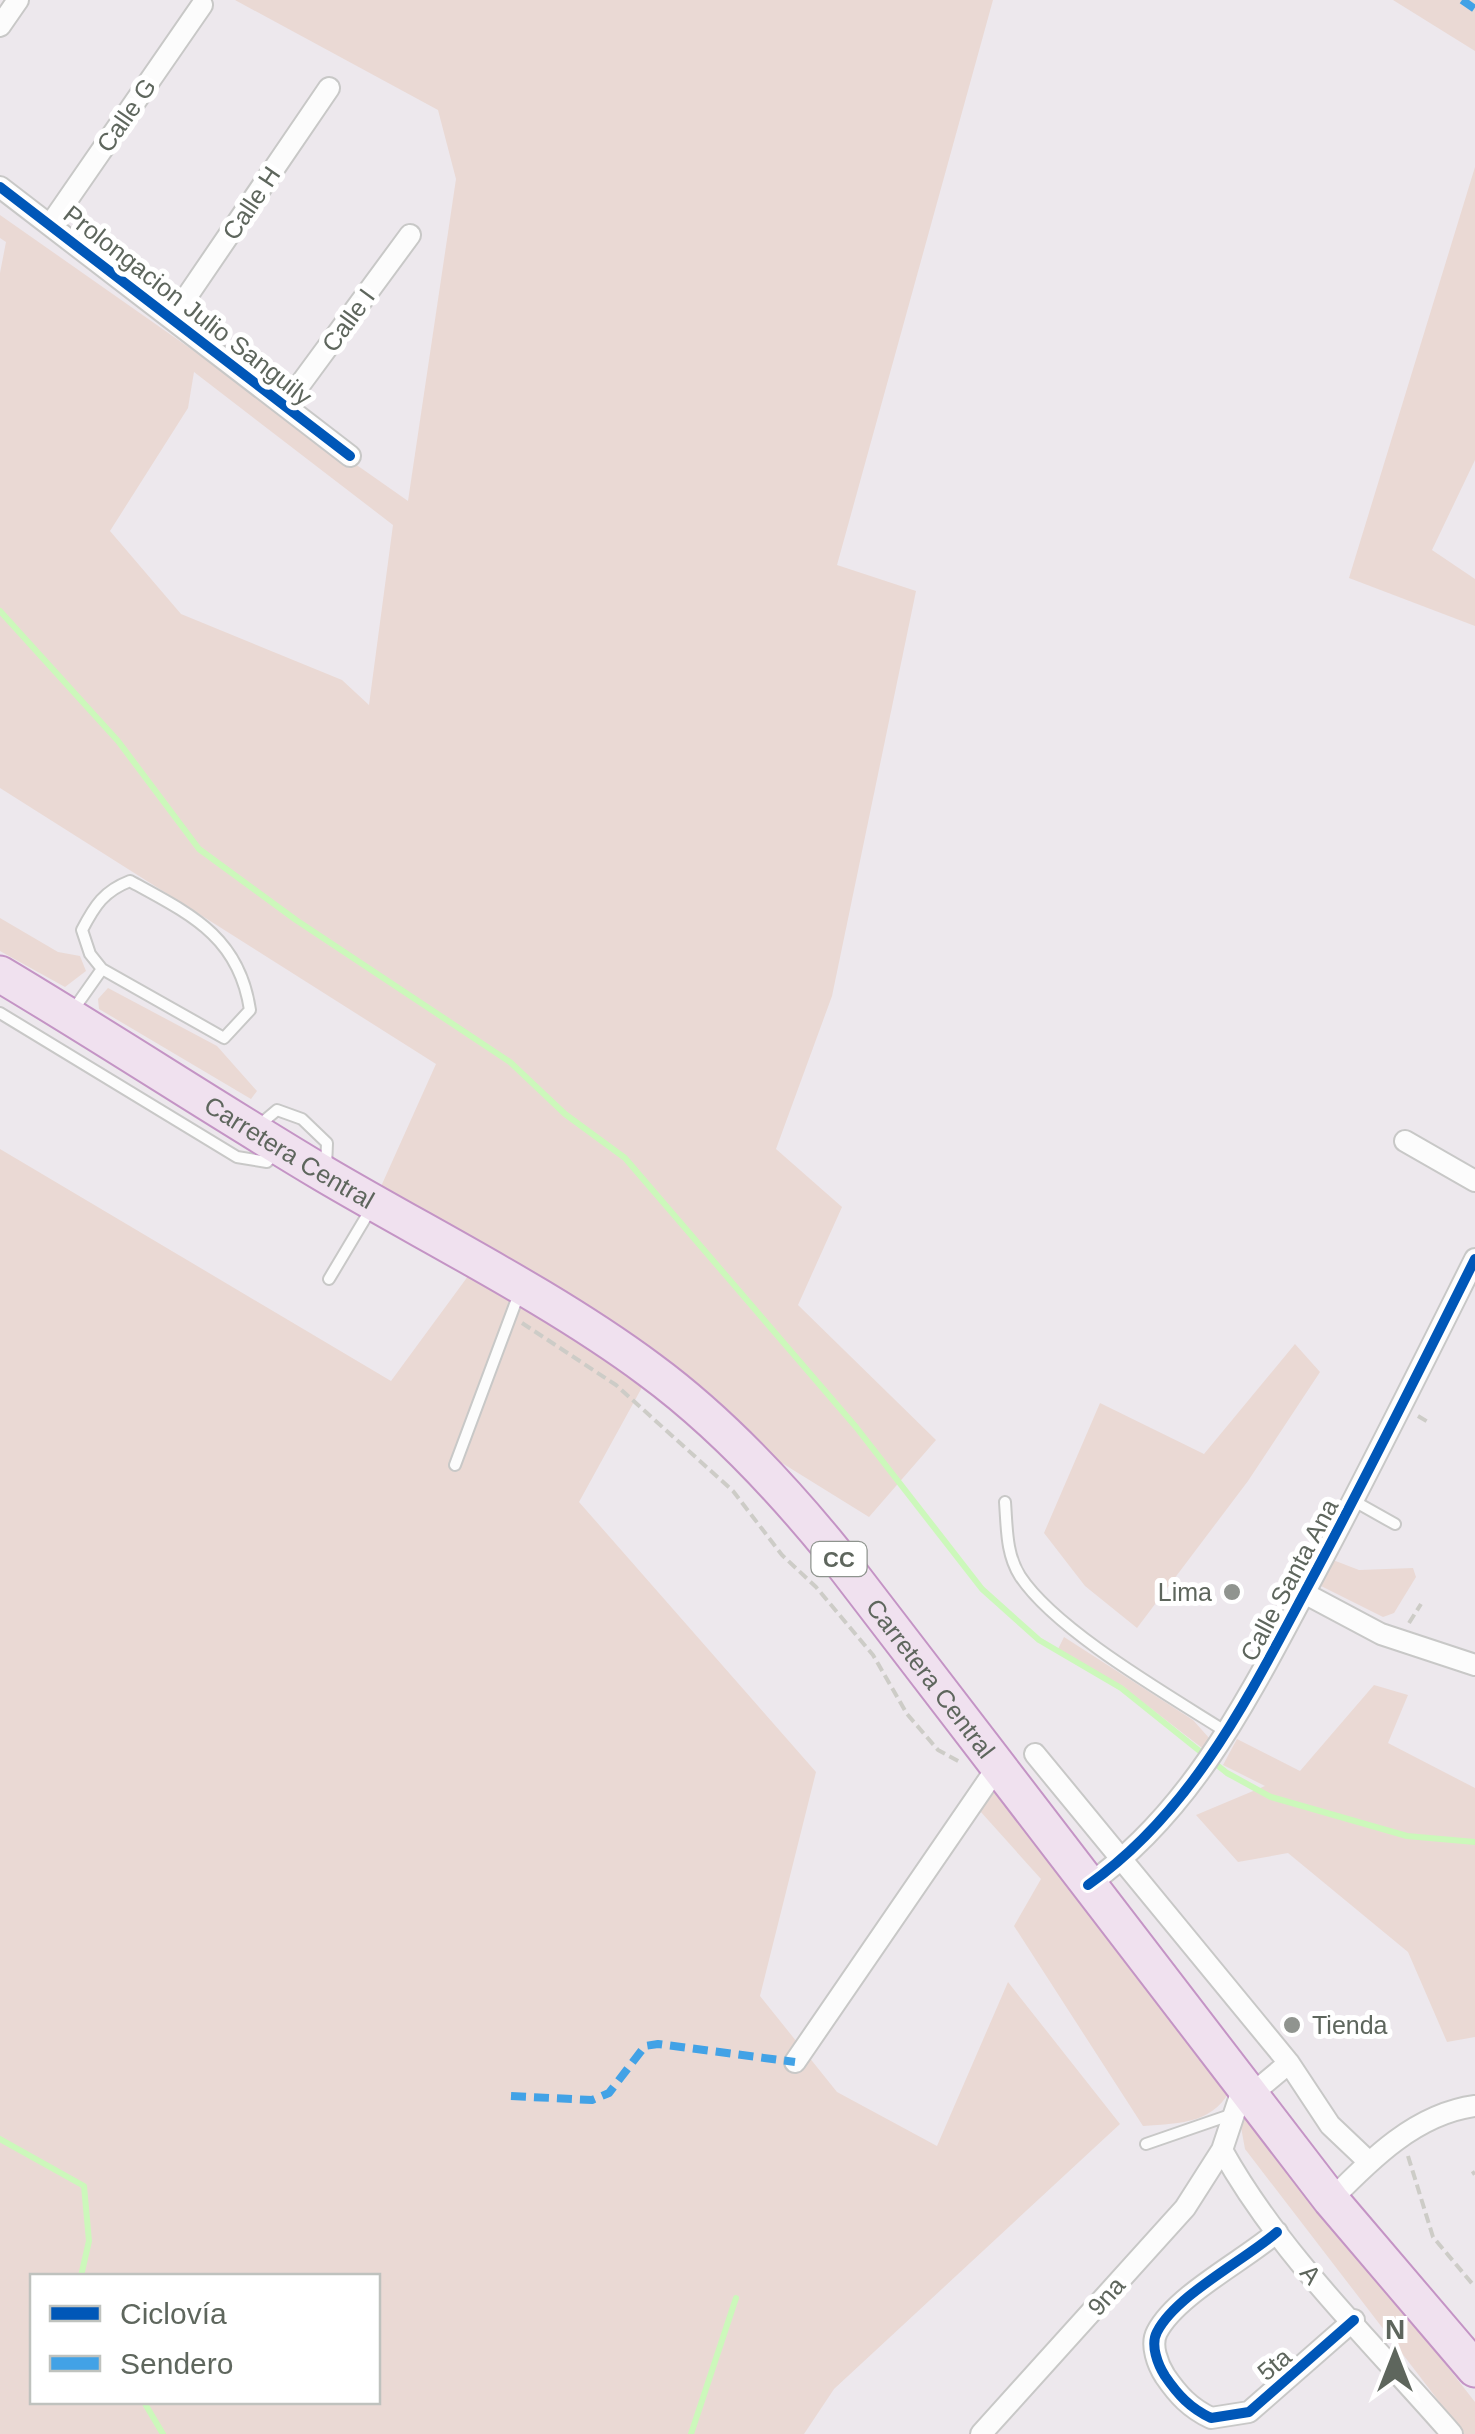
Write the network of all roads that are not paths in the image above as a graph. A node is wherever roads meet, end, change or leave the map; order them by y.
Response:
1 (11, 2) edge
2 (202, 5) dead end
3 (0, 26) edge
4 (329, 88) dead end
5 (0, 187) edge
6 (50, 225) junction
7 (410, 234) dead end
8 (173, 317) junction
9 (285, 406) junction
10 (350, 456) dead end
11 (102, 968) junction
12 (4, 976) edge
13 (3, 1015) edge
14 (70, 1015) junction
15 (268, 1139) junction
16 (1405, 1142) dead end
17 (1475, 1181) edge
18 (374, 1202) junction
19 (1475, 1260) edge
20 (329, 1280) dead end
21 (523, 1291) junction
22 (455, 1465) dead end
23 (1354, 1501) junction
24 (1005, 1502) dead end
25 (1395, 1524) dead end
26 (1304, 1593) junction
27 (1475, 1664) edge
28 (1224, 1738) junction
29 (1036, 1754) dead end
30 (996, 1769) junction
31 (1121, 1862) junction
32 (1088, 1885) junction
33 (795, 2062) dead end
34 (1288, 2063) junction
35 (1242, 2098) junction
36 (1475, 2106) edge
37 (1146, 2144) dead end
38 (1222, 2150) junction
39 (1369, 2162) junction
40 (1331, 2200) junction
41 (1277, 2232) junction
42 (1354, 2320) junction
43 (1475, 2369) edge
44 (981, 2434) edge
45 (1452, 2434) edge

1 - 3 street
2 - 6 street, Calle G
4 - 8 street, Calle H
5 - 6 street, Prolongacion Julio Sanguily
6 - 8 street, Prolongacion Julio Sanguily
7 - 9 street, Calle I
8 - 9 street, Prolongacion Julio Sanguily
9 - 10 street, Prolongacion Julio Sanguily
11 - 11 lane
11 - 14 lane
12 - 13 lane
12 - 14 highway, Carretera Central / CC
13 - 15 lane
14 - 15 highway, Carretera Central / CC
15 - 18 highway, Carretera Central / CC
16 - 17 street
18 - 20 lane
18 - 21 highway, Carretera Central / CC
19 - 23 street, Calle Santa Ana
21 - 22 lane
21 - 30 highway, Carretera Central / CC
23 - 25 lane
23 - 26 street, Calle Santa Ana
24 - 28 lane
26 - 27 street
26 - 28 street, Calle Santa Ana
28 - 31 street, Calle Santa Ana
29 - 31 street
30 - 32 highway, Carretera Central / CC
30 - 33 street
31 - 32 street, Calle Santa Ana
31 - 34 street
32 - 35 highway, Carretera Central / CC
34 - 35 street
34 - 39 street
35 - 37 lane
35 - 38 street, 9na
35 - 40 highway, Carretera Central / CC
36 - 39 street
38 - 41 street, A
38 - 44 street, 9na
39 - 40 street
40 - 43 highway, Carretera Central / CC
41 - 42 street, A
41 - 42 street, 5ta
42 - 45 street, A

